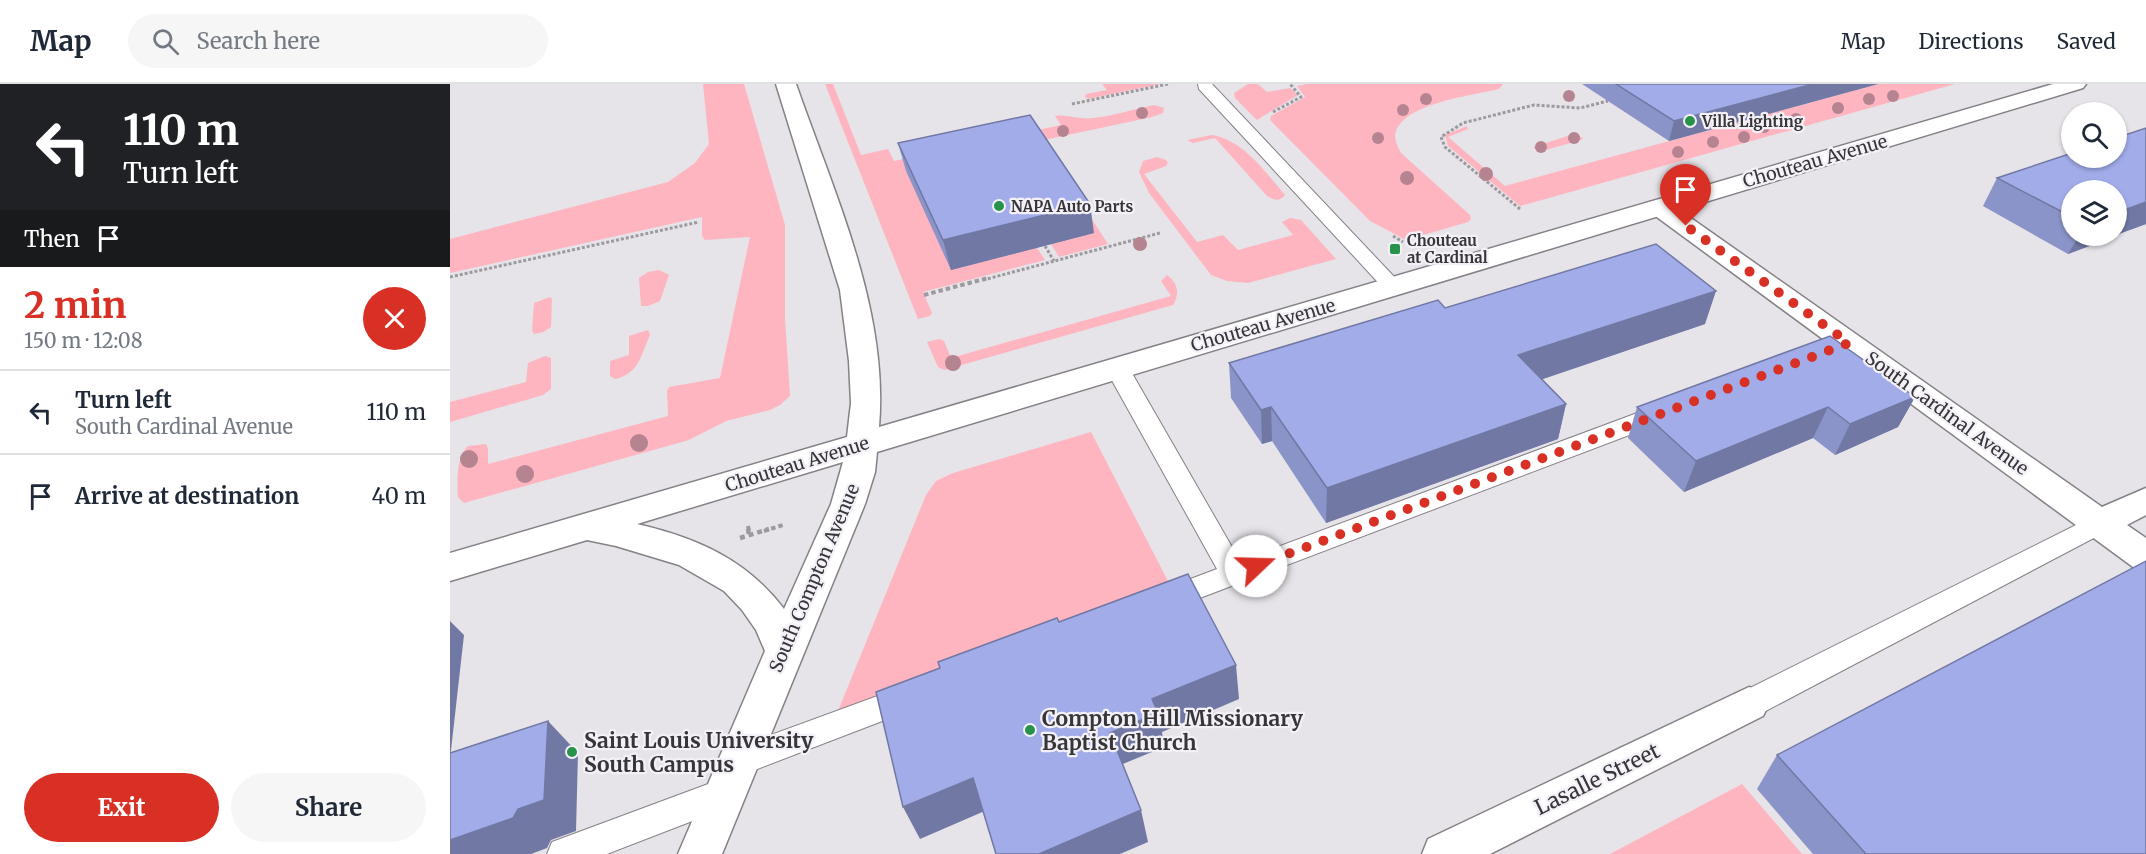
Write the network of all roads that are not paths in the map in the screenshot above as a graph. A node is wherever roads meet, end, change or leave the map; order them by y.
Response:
1 (786, 84) edge
2 (2076, 84) edge
3 (1205, 86) dead end
4 (1659, 207) junction
5 (1393, 287) junction
6 (1849, 343) junction
7 (1815, 356) edge
8 (1117, 368) junction
9 (1692, 402) edge
10 (862, 444) junction
11 (2146, 500) edge
12 (2100, 523) junction
13 (586, 527) junction
14 (2146, 557) edge
15 (450, 567) edge
16 (1234, 575) junction
17 (1136, 612) edge
18 (784, 651) junction
19 (938, 686) edge
20 (1749, 704) joint
21 (733, 776) junction
22 (564, 854) edge
23 (700, 854) edge
24 (1444, 854) edge

1 - 10 main road, South Compton Avenue
2 - 4 main road, Chouteau Avenue
3 - 5 lane
4 - 5 main road, Chouteau Avenue
4 - 6 main road, South Cardinal Avenue
5 - 8 main road, Chouteau Avenue
6 - 7 lane
6 - 12 main road, South Cardinal Avenue
8 - 10 main road, Chouteau Avenue
8 - 16 lane
9 - 16 lane
10 - 13 main road, Chouteau Avenue
10 - 18 main road, South Compton Avenue
11 - 12 main road
12 - 14 main road, South Cardinal Avenue
12 - 20 lane
13 - 15 main road, Chouteau Avenue
13 - 18 main road
16 - 17 lane
18 - 21 main road, South Compton Avenue
19 - 21 lane
20 - 24 main road, Lasalle Street
21 - 22 lane
21 - 23 main road, South Compton Avenue

